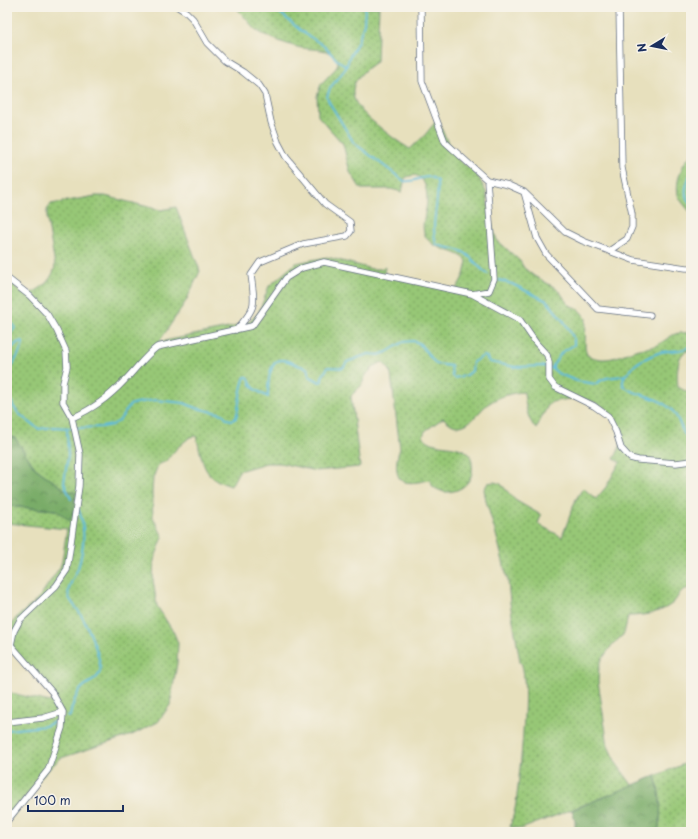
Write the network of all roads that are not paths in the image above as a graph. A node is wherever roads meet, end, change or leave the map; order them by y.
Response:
1 (178, 7) edge
2 (421, 7) edge
3 (620, 7) edge
4 (487, 180) junction
5 (524, 192) junction
6 (609, 252) junction
7 (691, 268) edge
8 (7, 278) edge
9 (472, 294) junction
10 (650, 315) dead end
11 (236, 330) junction
12 (72, 418) junction
13 (691, 461) edge
14 (63, 712) junction
15 (7, 722) edge
16 (7, 820) edge

1 - 11 street
2 - 4 street
3 - 6 street
4 - 5 street
4 - 9 street
5 - 6 street
5 - 10 street
6 - 7 street
8 - 12 street
9 - 11 street
9 - 13 street
11 - 12 street
12 - 14 street
14 - 15 street
14 - 16 street

